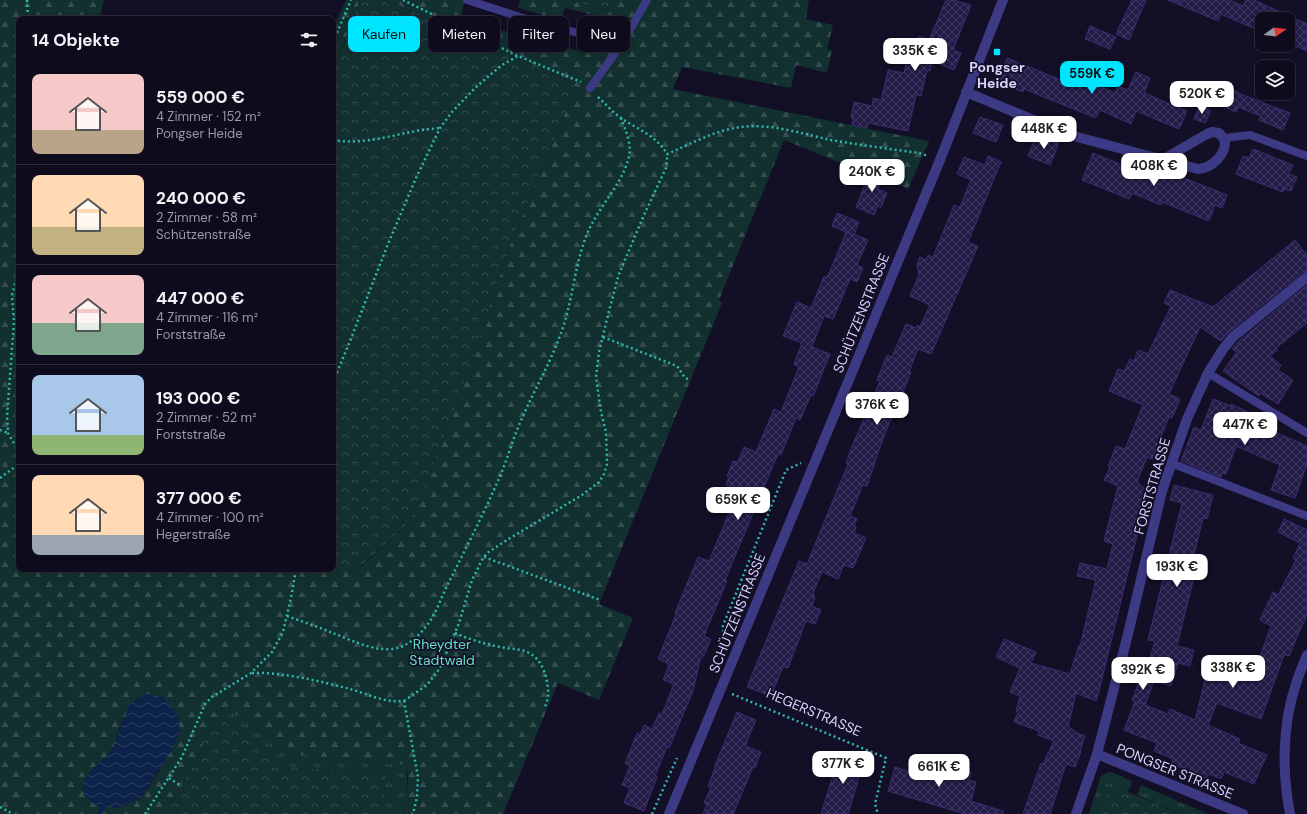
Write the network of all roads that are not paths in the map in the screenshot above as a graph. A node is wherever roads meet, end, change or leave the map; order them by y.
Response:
1 (467, 0) edge
2 (647, 0) edge
3 (1003, 0) edge
4 (630, 29) edge
5 (577, 33) edge
6 (616, 52) edge
7 (590, 88) road end
8 (966, 92) junction
9 (1224, 138) junction
10 (1307, 156) edge
11 (1162, 160) junction
12 (1307, 277) edge
13 (1208, 373) junction
14 (1307, 433) edge
15 (1171, 464) junction
16 (1307, 516) edge
17 (1307, 656) edge
18 (1097, 754) junction
19 (669, 814) edge
20 (1076, 814) edge
21 (1243, 814) edge
22 (1290, 814) edge

1 - 5 lane
2 - 4 lane
3 - 8 street, SCHÜTZENSTRASSE
6 - 7 lane
8 - 11 street
8 - 19 street, SCHÜTZENSTRASSE
9 - 10 lane
9 - 11 street
9 - 11 street
12 - 13 street, FORSTSTRASSE
13 - 14 lane
13 - 15 street, FORSTSTRASSE
15 - 16 lane
15 - 18 street, FORSTSTRASSE
17 - 22 street
18 - 20 street, FORSTSTRASSE
18 - 21 street, PONGSER STRASSE

